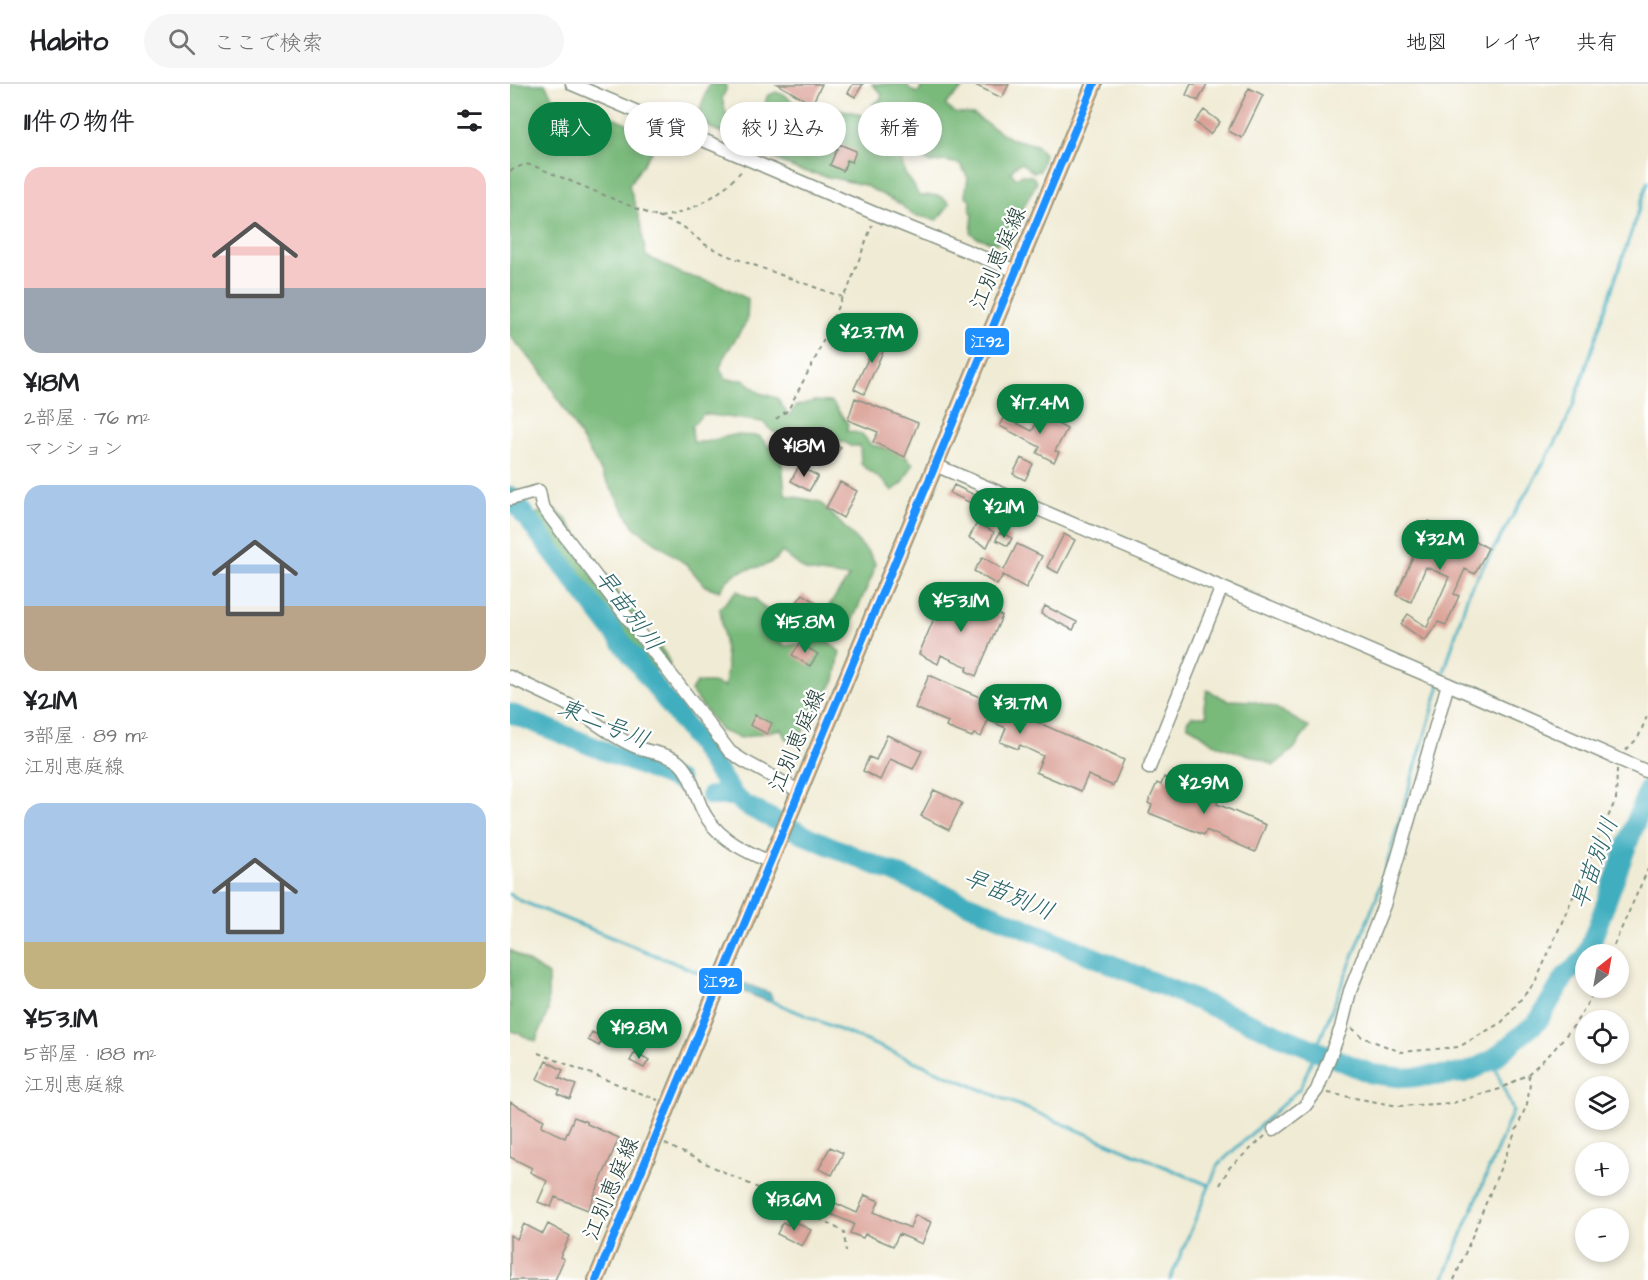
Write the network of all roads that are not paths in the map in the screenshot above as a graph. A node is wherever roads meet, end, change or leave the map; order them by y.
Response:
1 (572, 84) edge
2 (1094, 84) edge
3 (1016, 271) junction
4 (935, 465) junction
5 (510, 499) edge
6 (1221, 589) junction
7 (510, 677) edge
8 (1443, 682) junction
9 (1149, 768) dead end
10 (1648, 772) edge
11 (797, 796) junction
12 (772, 857) junction
13 (1274, 1129) road end
14 (596, 1280) edge

1 - 3 street
2 - 3 main road, 江別恵庭線
3 - 4 main road, 江別恵庭線
4 - 6 street
4 - 11 main road, 江別恵庭線
5 - 11 street
6 - 8 street
6 - 9 street
7 - 12 street
8 - 10 street
8 - 13 street
11 - 12 main road, 江別恵庭線
12 - 14 main road, 江別恵庭線

